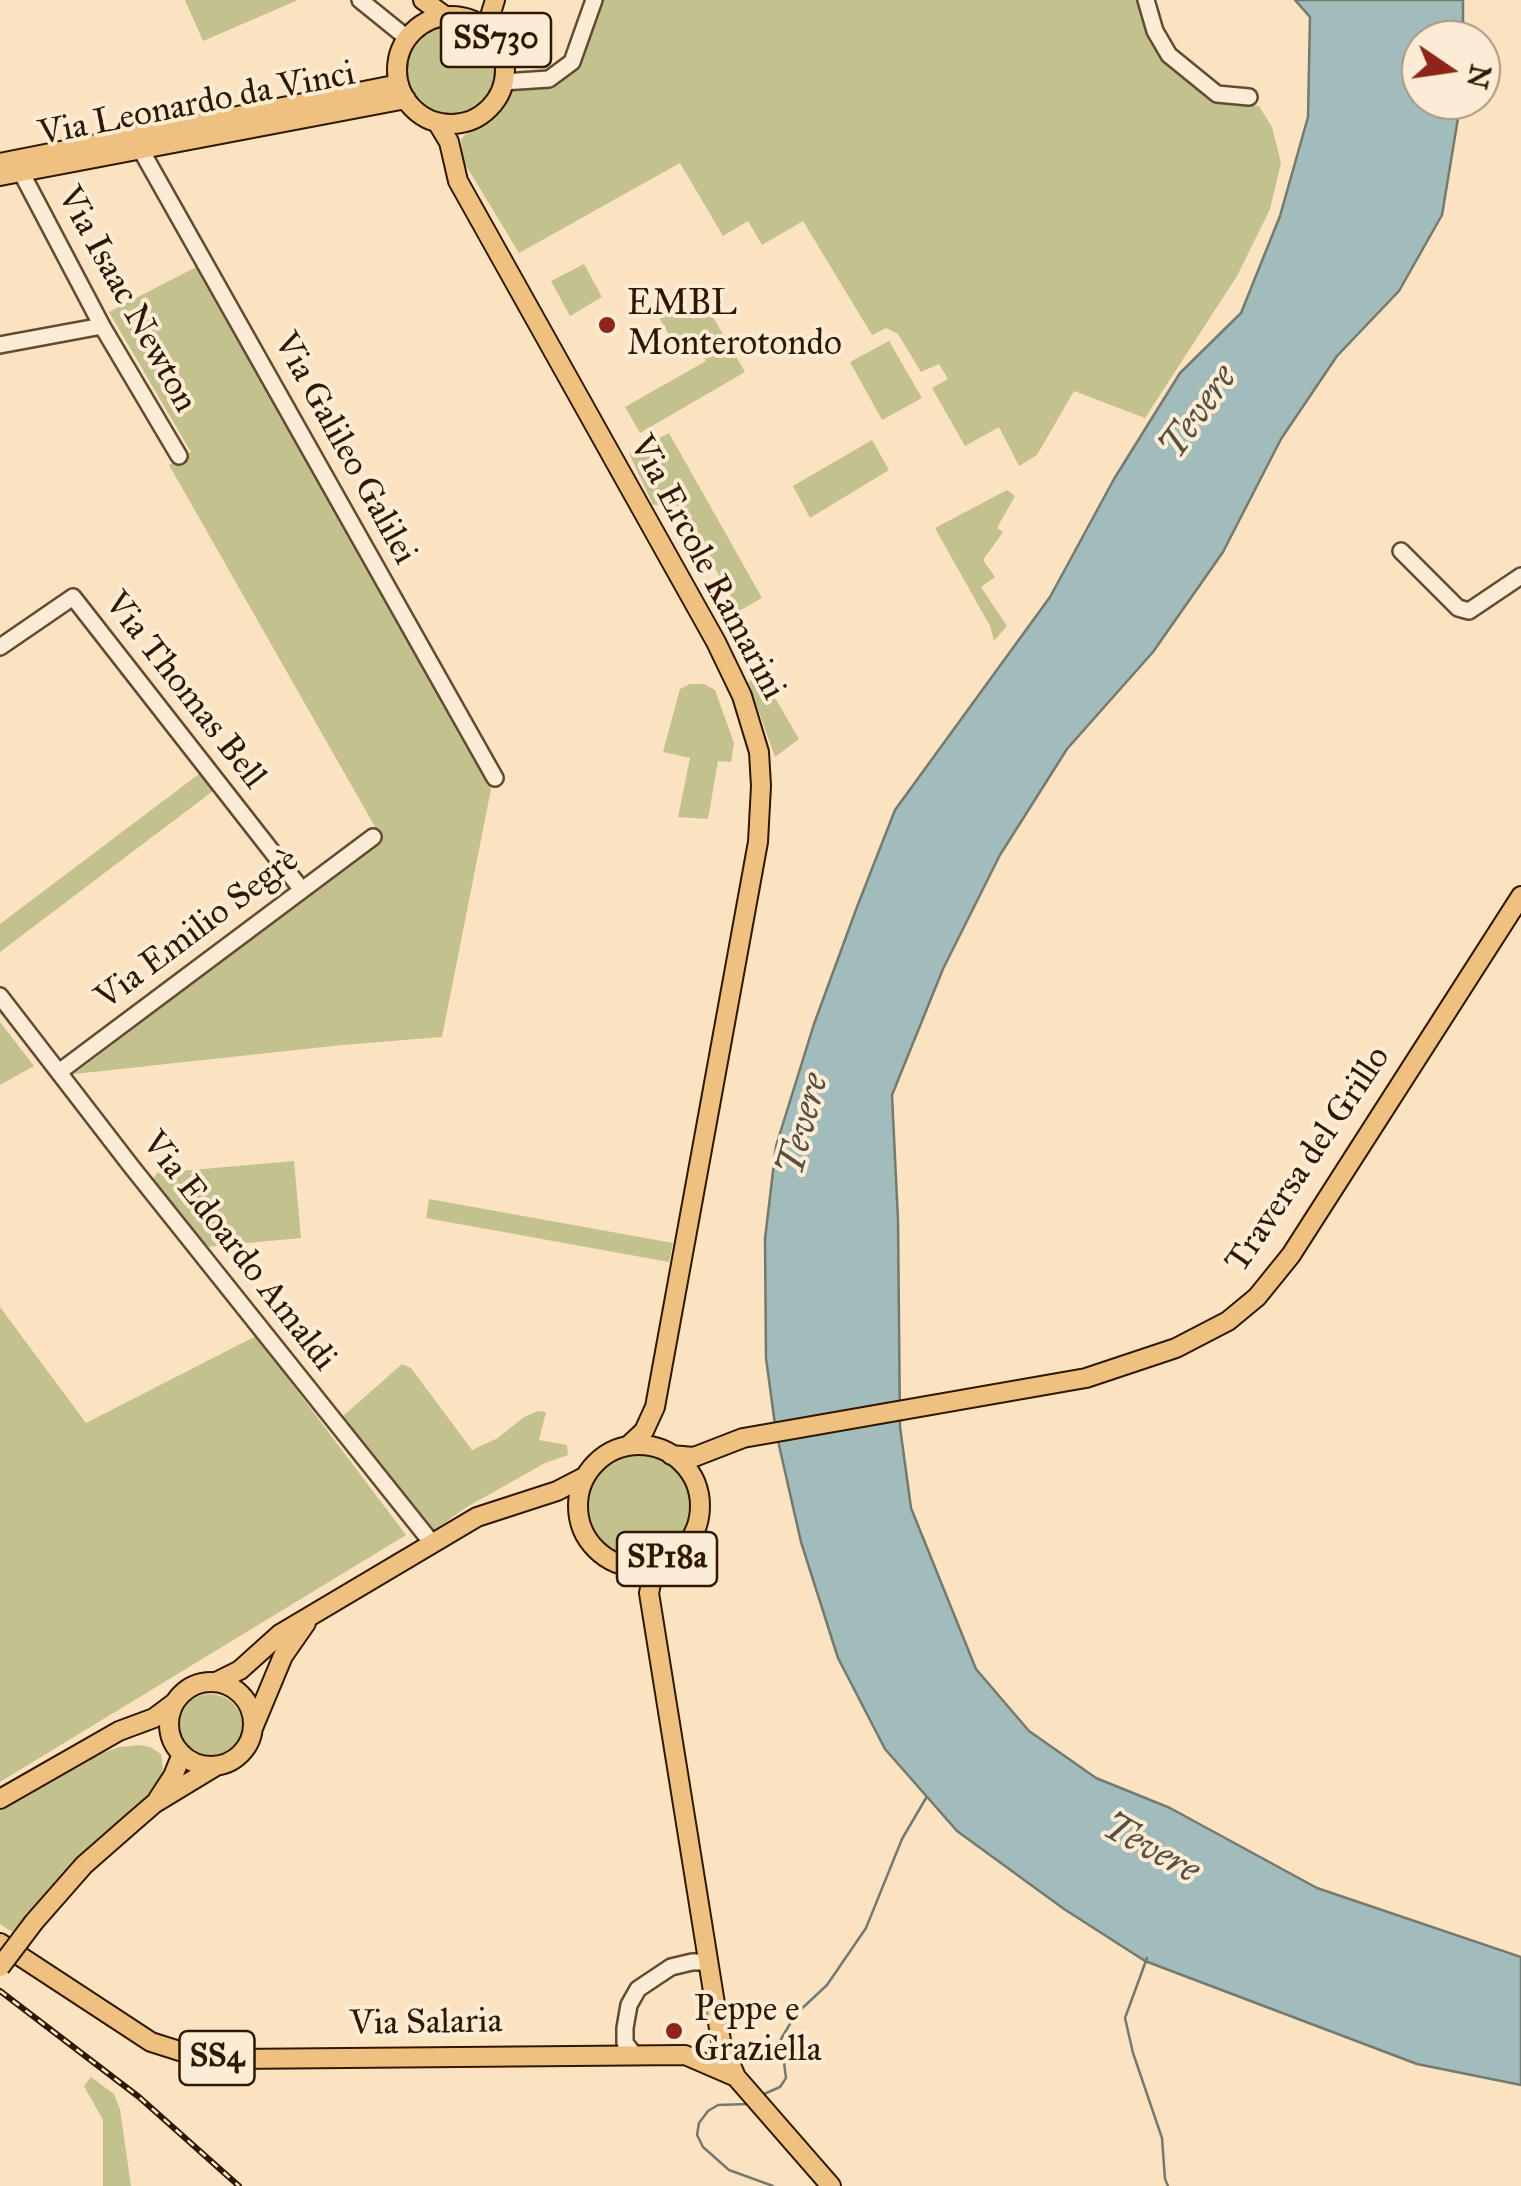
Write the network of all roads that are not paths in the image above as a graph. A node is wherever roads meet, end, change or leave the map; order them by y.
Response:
1 (360, 0) edge
2 (420, 0) edge
3 (474, 0) edge
4 (494, 0) edge
5 (594, 0) edge
6 (1146, 0) edge
7 (452, 16) junction
8 (486, 29) junction
9 (413, 32) junction
10 (504, 82) junction
11 (402, 91) junction
12 (1249, 97) dead end
13 (438, 122) junction
14 (465, 122) junction
15 (450, 147) junction
16 (141, 150) junction
17 (0, 162) edge
18 (22, 172) junction
19 (0, 176) edge
20 (102, 326) junction
21 (0, 345) edge
22 (179, 456) dead end
23 (1401, 551) dead end
24 (1521, 576) edge
25 (0, 646) edge
26 (494, 778) dead end
27 (373, 837) dead end
28 (302, 890) junction
29 (1521, 896) edge
30 (0, 996) edge
31 (59, 1072) junction
32 (656, 1408) junction
33 (629, 1446) junction
34 (716, 1448) junction
35 (669, 1454) junction
36 (586, 1476) junction
37 (698, 1491) junction
38 (527, 1500) junction
39 (580, 1520) junction
40 (432, 1543) junction
41 (655, 1565) junction
42 (312, 1615) junction
43 (216, 1682) junction
44 (176, 1702) junction
45 (253, 1728) junction
46 (119, 1730) junction
47 (177, 1746) junction
48 (216, 1766) junction
49 (0, 1800) edge
50 (155, 1803) junction
51 (0, 1942) edge
52 (708, 1962) junction
53 (0, 1967) edge
54 (720, 2032) junction
55 (632, 2053) junction
56 (685, 2056) junction
57 (738, 2080) junction
58 (830, 2186) edge

1 - 9 street
2 - 7 main road
2 - 9 main road
3 - 7 main road, SS730
4 - 8 main road, SS730
5 - 10 street
6 - 12 street
7 - 8 main road, SS730
7 - 9 main road, SS730
8 - 10 main road, SS730
9 - 11 main road, SS730
10 - 14 main road, SS730
11 - 13 main road, SS730
11 - 16 main road, Via Leonardo da Vinci
11 - 17 main road, Via Leonardo da Vinci
13 - 14 main road
13 - 15 main road, Via Ercole Ramarini
14 - 15 main road
15 - 32 main road, Via Ercole Ramarini
16 - 18 main road, Via Leonardo da Vinci
16 - 26 street, Via Galileo Galilei
18 - 19 main road, Via Leonardo da Vinci
18 - 20 street, Via Isaac Newton
20 - 21 street
20 - 22 street, Via Isaac Newton
23 - 24 street
25 - 28 street, Via Thomas Bell
27 - 28 street, Via Emilio Segrè
28 - 31 street, Via Emilio Segrè
29 - 34 main road, Traversa del Grillo
30 - 31 street, Via Edoardo Amaldi
31 - 40 street, Via Edoardo Amaldi
32 - 33 main road, Via Ercole Ramarini
32 - 35 main road, Via Ercole Ramarini
33 - 35 main road, Traversa del Grillo
33 - 36 main road
34 - 35 main road, Traversa del Grillo
34 - 37 main road
35 - 37 main road, SP18a
36 - 38 main road
36 - 39 main road, SP18a
37 - 41 main road, SP18a
38 - 39 main road
38 - 40 main road
39 - 41 main road, SP18a
40 - 42 main road
41 - 52 main road
42 - 43 main road
42 - 45 main road
43 - 44 main road
43 - 45 main road
44 - 46 main road
44 - 47 main road
45 - 48 main road
46 - 47 main road
46 - 49 main road
47 - 48 main road
47 - 50 main road
48 - 50 main road
50 - 53 main road, bridge
51 - 55 main road, Via Salaria / SS4
52 - 54 main road
52 - 55 street
54 - 56 main road
54 - 57 main road
55 - 56 main road, Via Salaria / SS4
56 - 57 main road, Via Salaria / SS4
57 - 58 main road, Via Salaria / SS4

